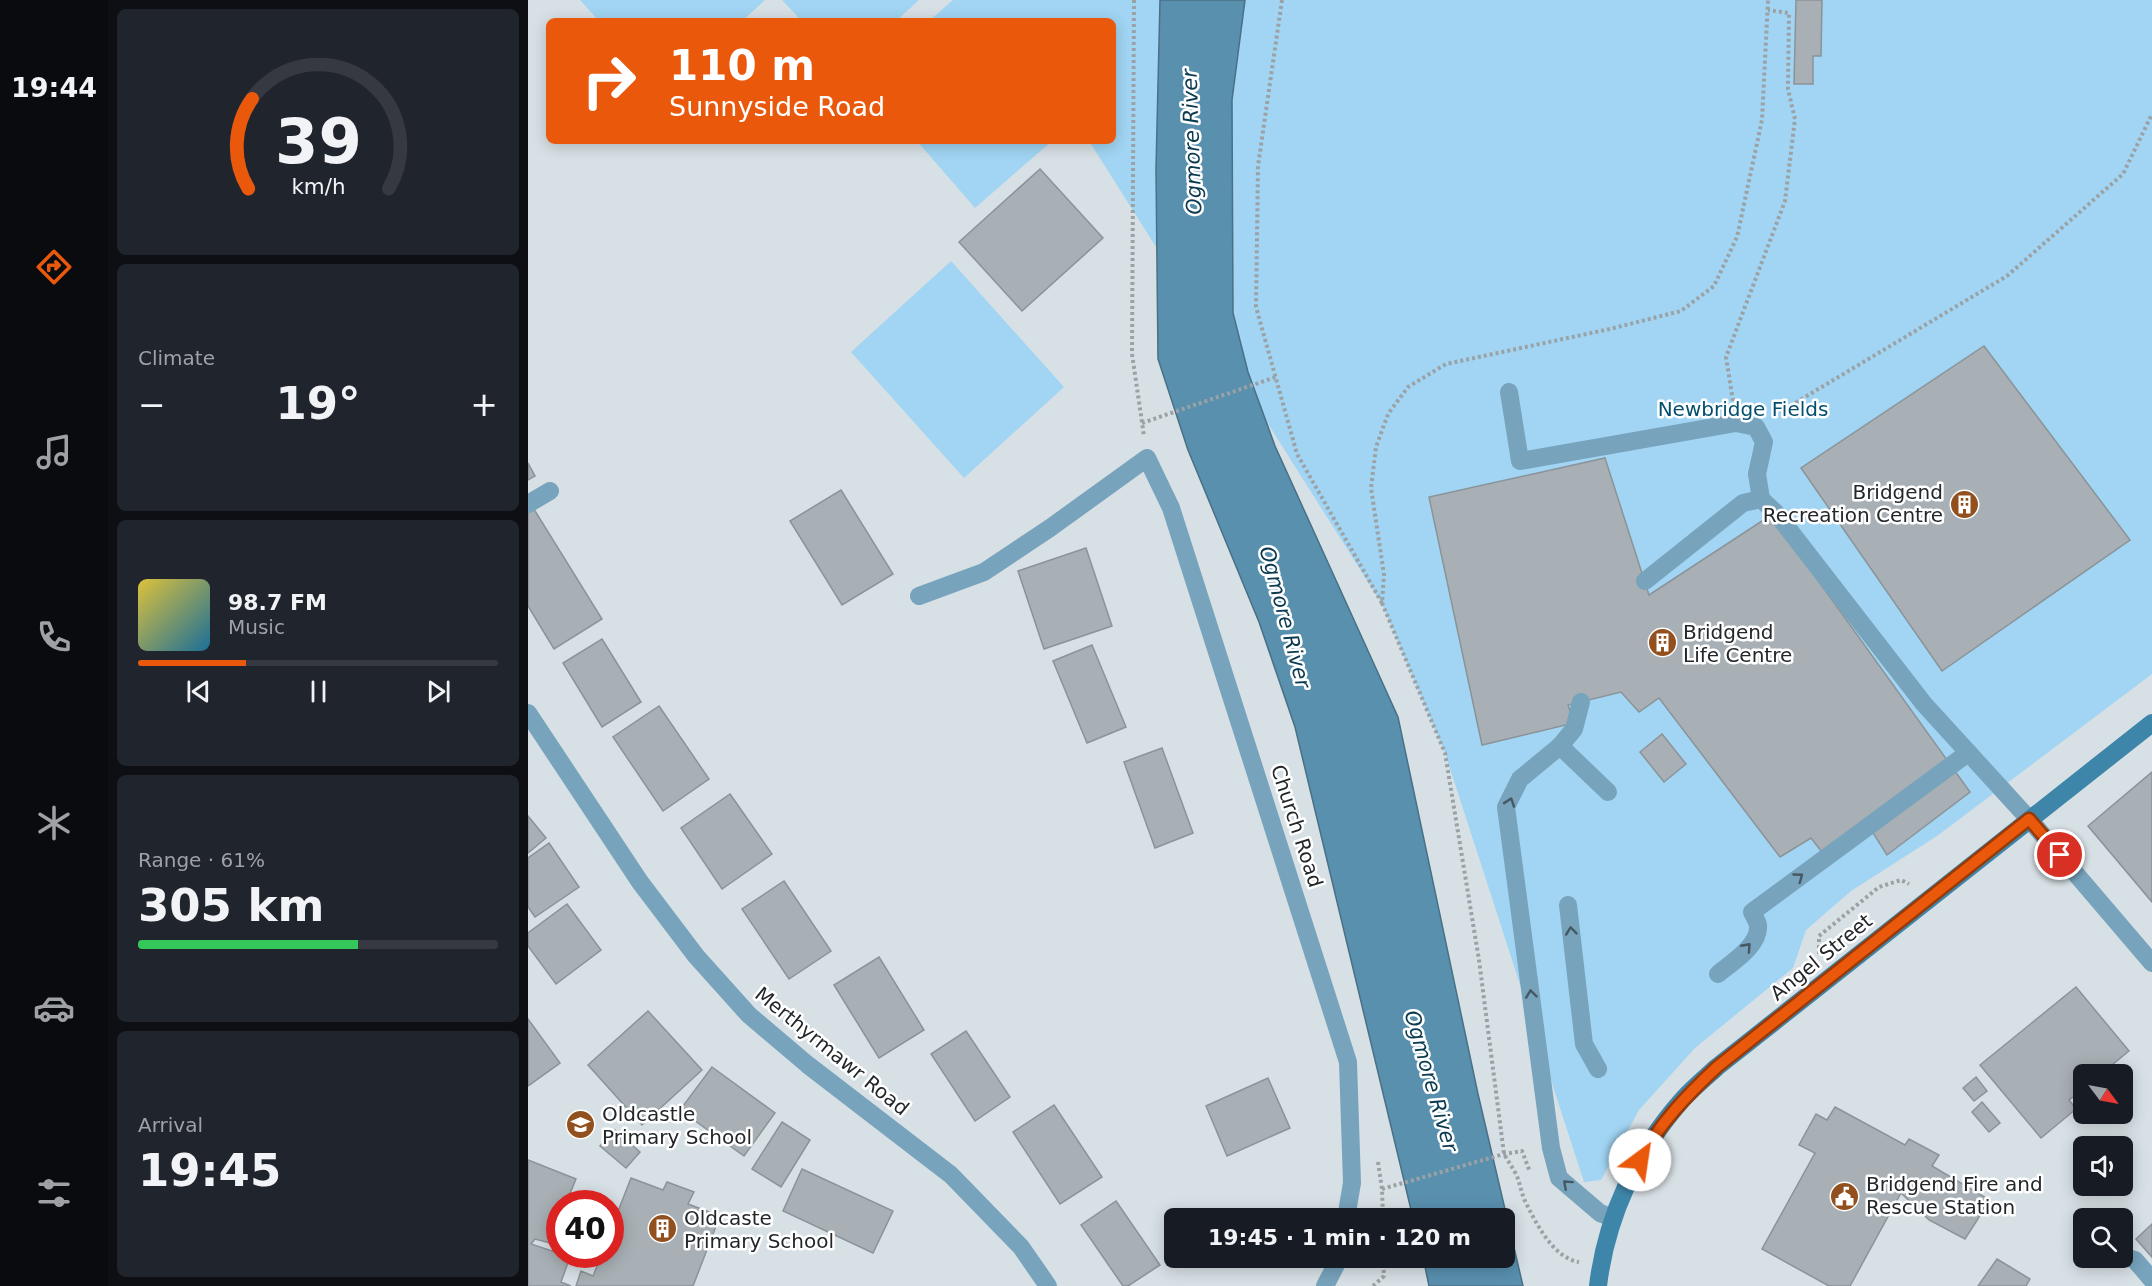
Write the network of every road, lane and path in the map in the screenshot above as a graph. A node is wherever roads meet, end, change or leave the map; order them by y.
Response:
1 (1134, 0) edge
2 (1282, 0) edge
3 (1768, 0) edge
4 (1768, 10) junction
5 (2152, 114) edge
6 (1276, 377) junction
7 (1509, 392) dead end
8 (1142, 423) junction
9 (1736, 423) junction
10 (1756, 427) junction
11 (1147, 458) junction
12 (550, 490) dead end
13 (1761, 498) junction
14 (528, 504) edge
15 (1645, 581) dead end
16 (919, 596) dead end
17 (1382, 603) junction
18 (1581, 702) dead end
19 (528, 714) edge
20 (2152, 723) edge
21 (1560, 746) junction
22 (1968, 753) junction
23 (1608, 792) dead end
24 (2029, 819) junction
25 (1568, 905) dead end
26 (2152, 963) edge
27 (1718, 974) dead end
28 (1598, 1069) dead end
29 (1522, 1151) dead end
30 (1504, 1154) junction
31 (1348, 1208) edge
32 (1383, 1208) edge
33 (1613, 1218) junction
34 (2133, 1259) edge
35 (1587, 1263) dead end
36 (1334, 1268) edge
37 (1384, 1268) edge
38 (2152, 1280) edge
39 (1048, 1286) edge
40 (1325, 1286) edge
41 (1373, 1286) edge
42 (1598, 1286) edge

1 - 8 path
2 - 6 path
3 - 4 path
4 - 9 path
4 - 17 path
5 - 10 path
6 - 8 path
6 - 17 path
7 - 9 street
8 - 11 path
9 - 10 street
10 - 13 street
11 - 16 street
11 - 31 street, Church Road
12 - 14 street
13 - 15 street
13 - 22 street
17 - 30 path
18 - 21 street
19 - 39 street, Merthyrmawr Road
20 - 24 street, Angel Street
21 - 23 street
33 -> 21 street
22 - 24 street
27 -> 22 street
24 - 26 street
24 - 33 street, Angel Street
28 -> 25 street
29 - 30 path
30 - 32 path
30 - 35 path
33 - 42 street, Angel Street
34 - 38 street
36 - 40 street
37 - 41 path

